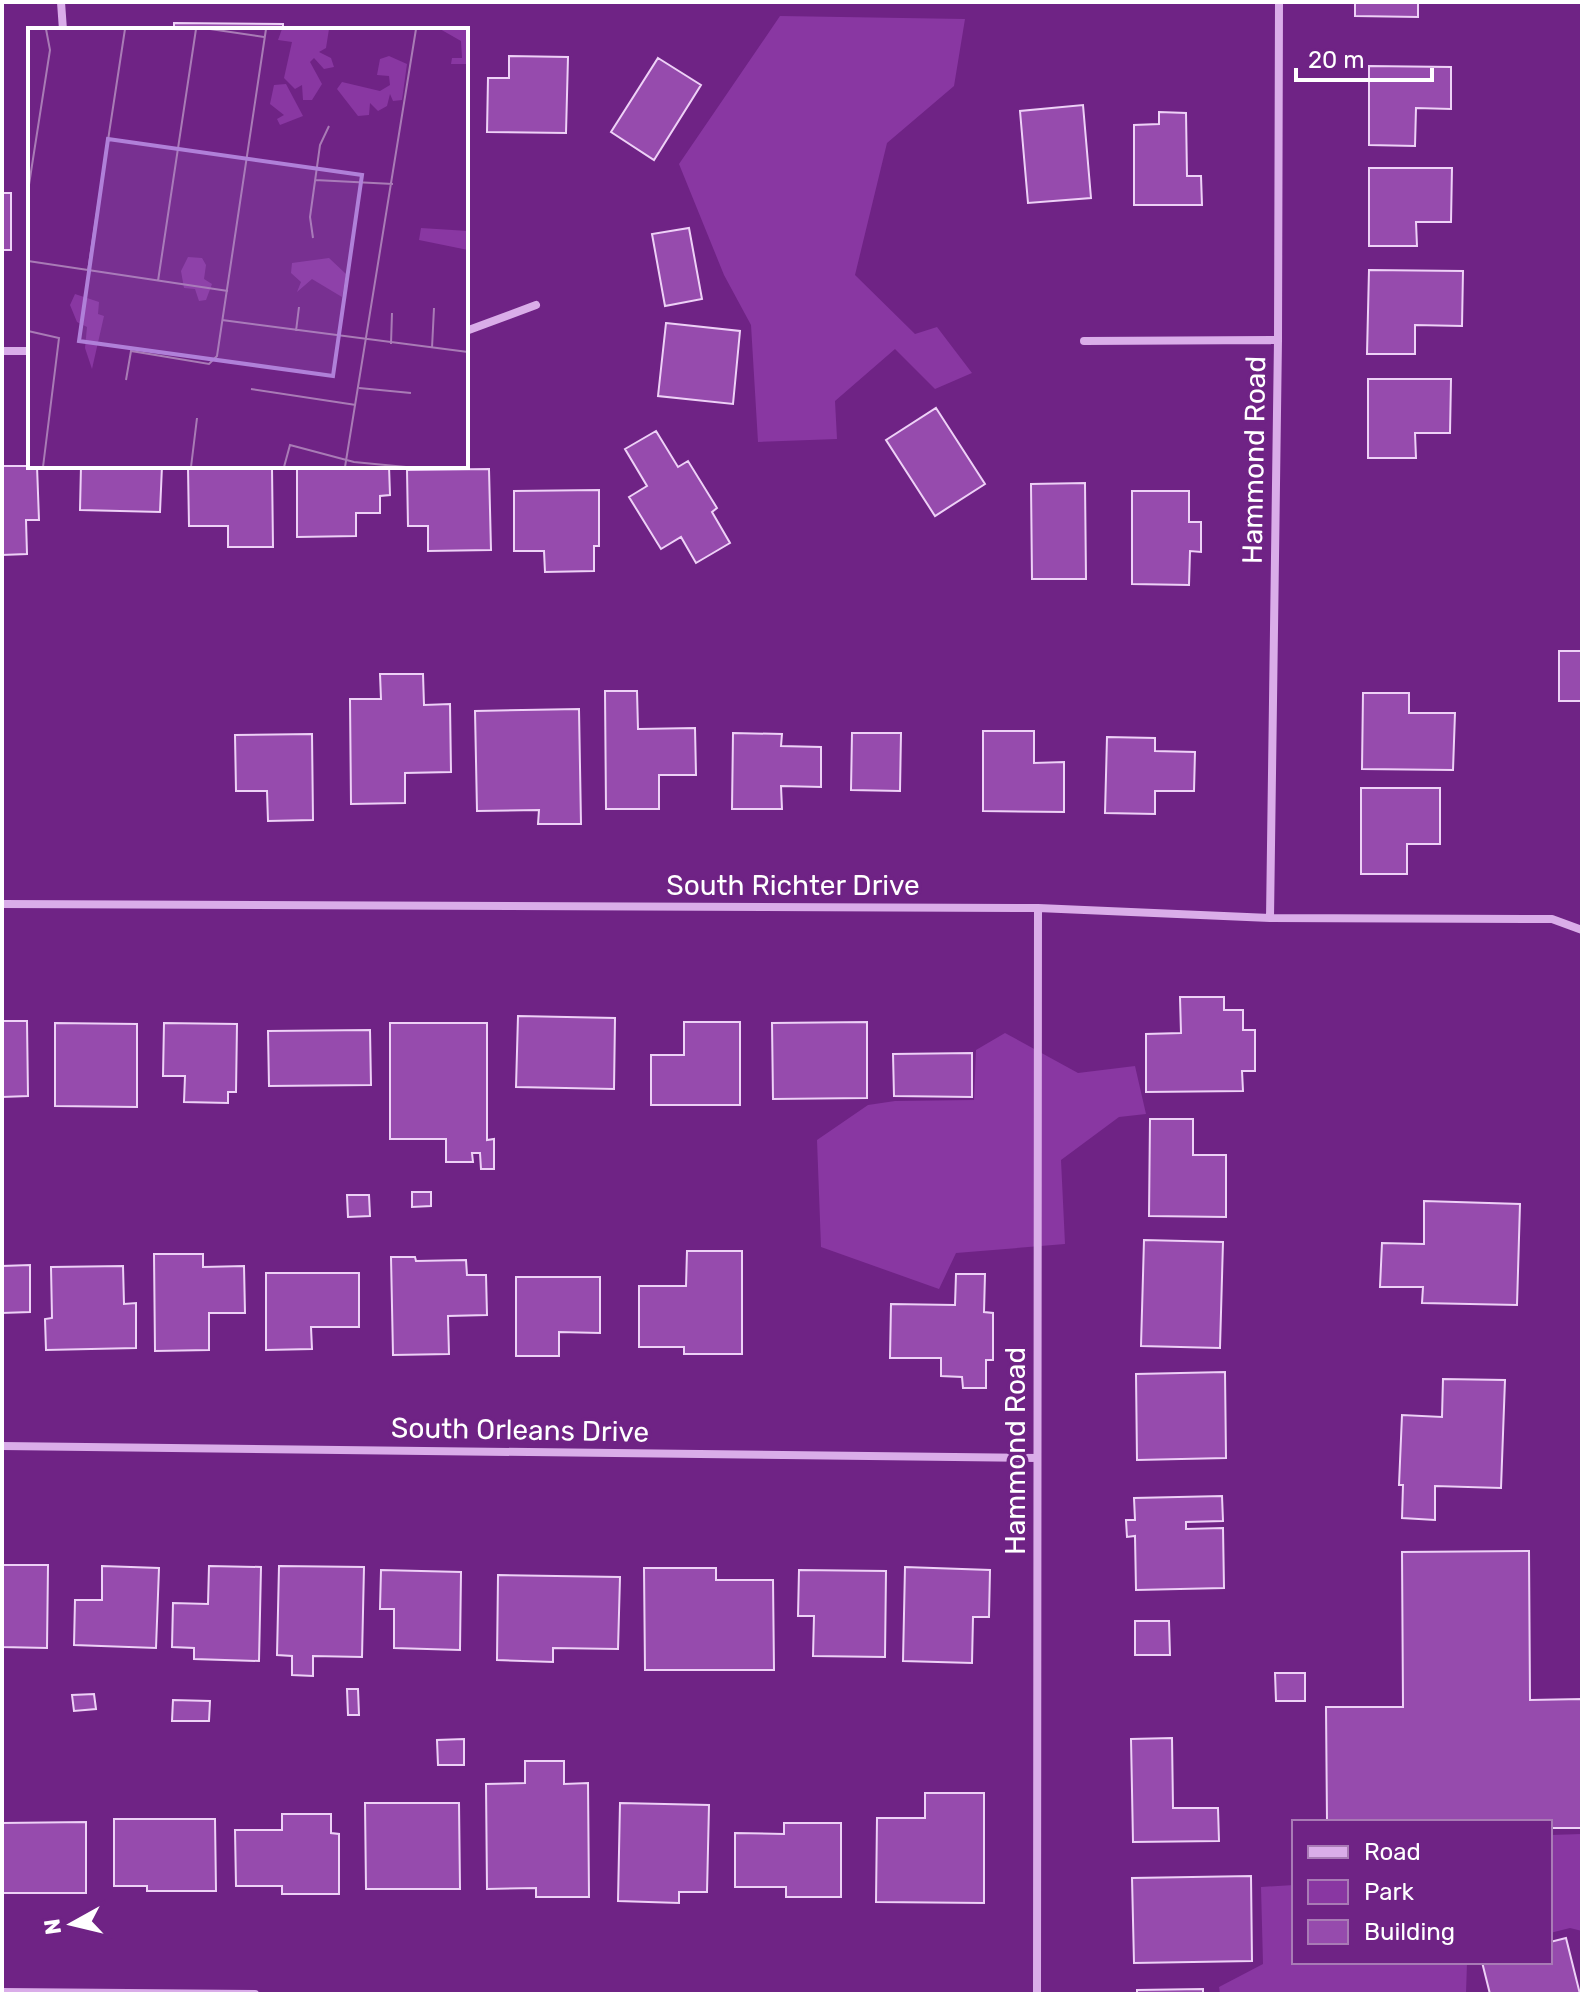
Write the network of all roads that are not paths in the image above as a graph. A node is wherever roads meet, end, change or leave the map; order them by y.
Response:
1 (61, 2) edge
2 (1279, 2) edge
3 (63, 28) edge
4 (536, 305) dead end
5 (468, 330) edge
6 (1278, 340) junction
7 (1084, 341) dead end
8 (2, 351) edge
9 (28, 351) edge
10 (2, 904) edge
11 (1038, 908) junction
12 (1270, 918) junction
13 (1582, 930) edge
14 (2, 1446) edge
15 (1037, 1458) junction
16 (2, 1992) edge
17 (255, 1994) edge
18 (1037, 1994) edge

1 - 3 street
2 - 6 street, Hammond Road
4 - 5 street
6 - 7 street
6 - 12 street, Hammond Road
8 - 9 street
10 - 11 street, South Richter Drive
11 - 12 street, South Richter Drive
11 - 15 street, Hammond Road
12 - 13 street, South Richter Drive
14 - 15 street, South Orleans Drive
15 - 18 street, Hammond Road
16 - 17 street

